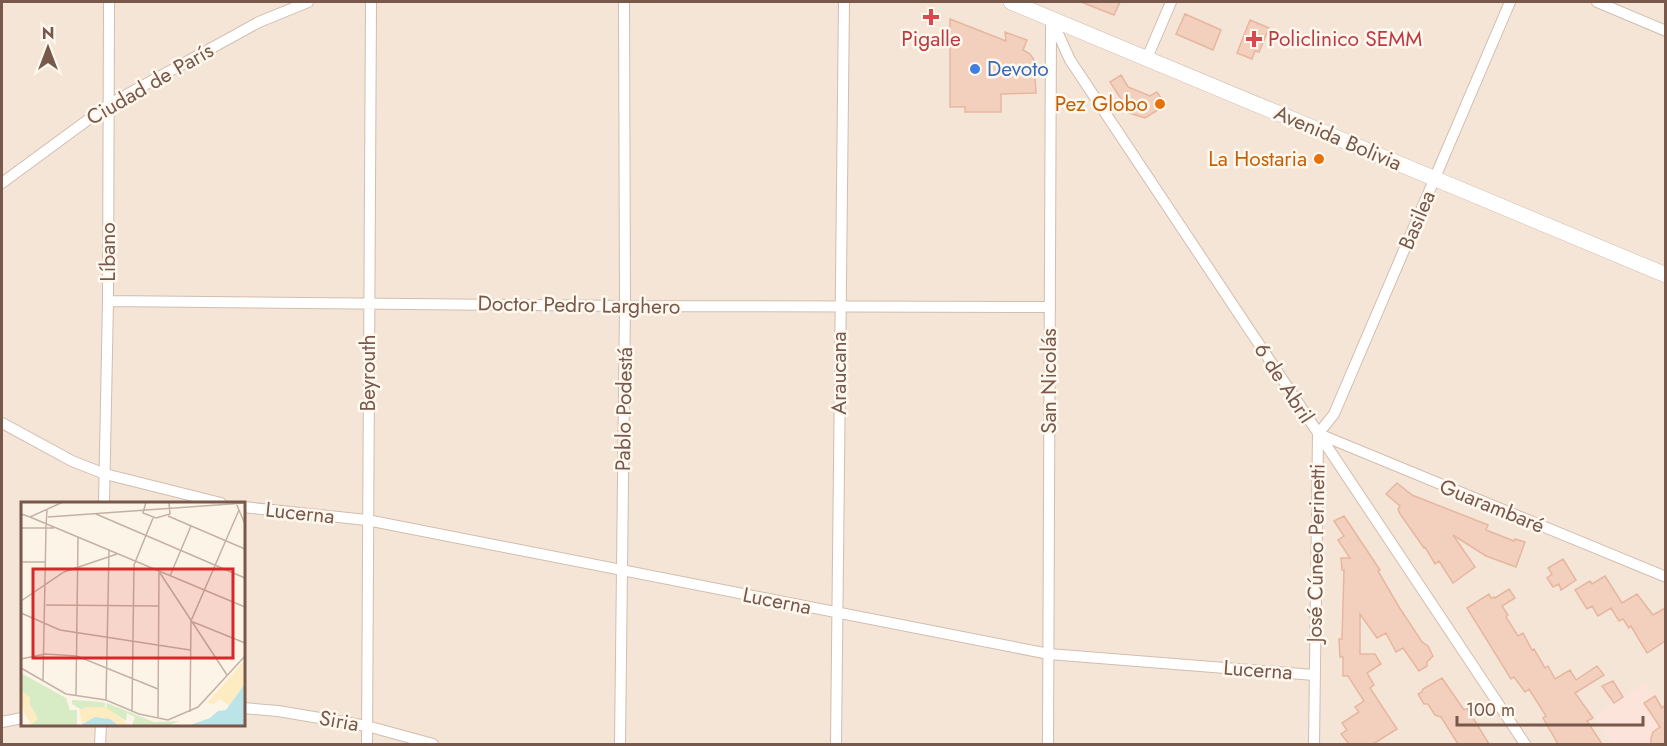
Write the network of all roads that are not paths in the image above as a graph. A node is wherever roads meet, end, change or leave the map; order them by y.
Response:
1 (109, 2) edge
2 (308, 2) edge
3 (371, 2) edge
4 (624, 2) edge
5 (844, 2) edge
6 (1011, 2) edge
7 (1171, 2) edge
8 (1510, 2) edge
9 (1597, 2) edge
10 (1051, 18) junction
11 (1665, 31) edge
12 (1147, 58) junction
13 (108, 105) junction
14 (1435, 178) junction
15 (2, 183) edge
16 (1665, 276) edge
17 (108, 300) junction
18 (368, 302) junction
19 (625, 306) junction
20 (839, 307) junction
21 (1050, 307) junction
22 (2, 423) edge
23 (1318, 434) junction
24 (105, 474) junction
25 (104, 502) edge
26 (217, 502) edge
27 (244, 507) edge
28 (367, 520) junction
29 (622, 570) junction
30 (1665, 577) edge
31 (837, 613) junction
32 (1049, 654) junction
33 (1314, 675) junction
34 (244, 708) edge
35 (21, 718) edge
36 (2, 722) edge
37 (100, 725) edge
38 (367, 726) junction
39 (100, 744) edge
40 (367, 744) edge
41 (433, 744) edge
42 (620, 744) edge
43 (836, 744) edge
44 (1048, 744) edge
45 (1314, 744) edge
46 (1525, 744) edge

1 - 13 street, Líbano
2 - 13 street, Ciudad de París
3 - 18 street, Beyrouth
4 - 19 street, Pablo Podestá
5 - 20 street, Araucana
6 - 10 street, Avenida Bolivia
7 - 12 street
8 - 14 street, Basilea
9 - 11 street
10 - 12 street, Avenida Bolivia
10 - 21 street, San Nicolás
10 - 23 street, 6 de Abril
12 - 14 street, Avenida Bolivia
13 - 15 street, Ciudad de París
13 - 17 street, Líbano
14 - 16 street, Avenida Bolivia
14 - 23 street, Basilea
17 - 18 street, Doctor Pedro Larghero
17 - 24 street, Líbano
18 - 19 street, Doctor Pedro Larghero
18 - 28 street, Beyrouth
19 - 20 street, Doctor Pedro Larghero
19 - 29 street, Pablo Podestá
20 - 21 street, Doctor Pedro Larghero
20 - 31 street, Araucana
21 - 32 street, San Nicolás
22 - 24 street
23 - 30 street, Guarambaré
23 - 33 street, José Cúneo Perinetti
23 - 46 street, 6 de Abril
24 - 25 street, Líbano
24 - 26 street
27 - 28 street, Lucerna
28 - 29 street, Lucerna
28 - 38 street, Beyrouth
29 - 31 street, Lucerna
29 - 42 street, Pablo Podestá
31 - 32 street, Lucerna
31 - 43 street, Araucana
32 - 33 street, Lucerna
32 - 44 street, San Nicolás
33 - 45 street, José Cúneo Perinetti
34 - 38 street, Siria
35 - 36 street
37 - 39 street
38 - 40 street, Beyrouth
38 - 41 street, Siria

